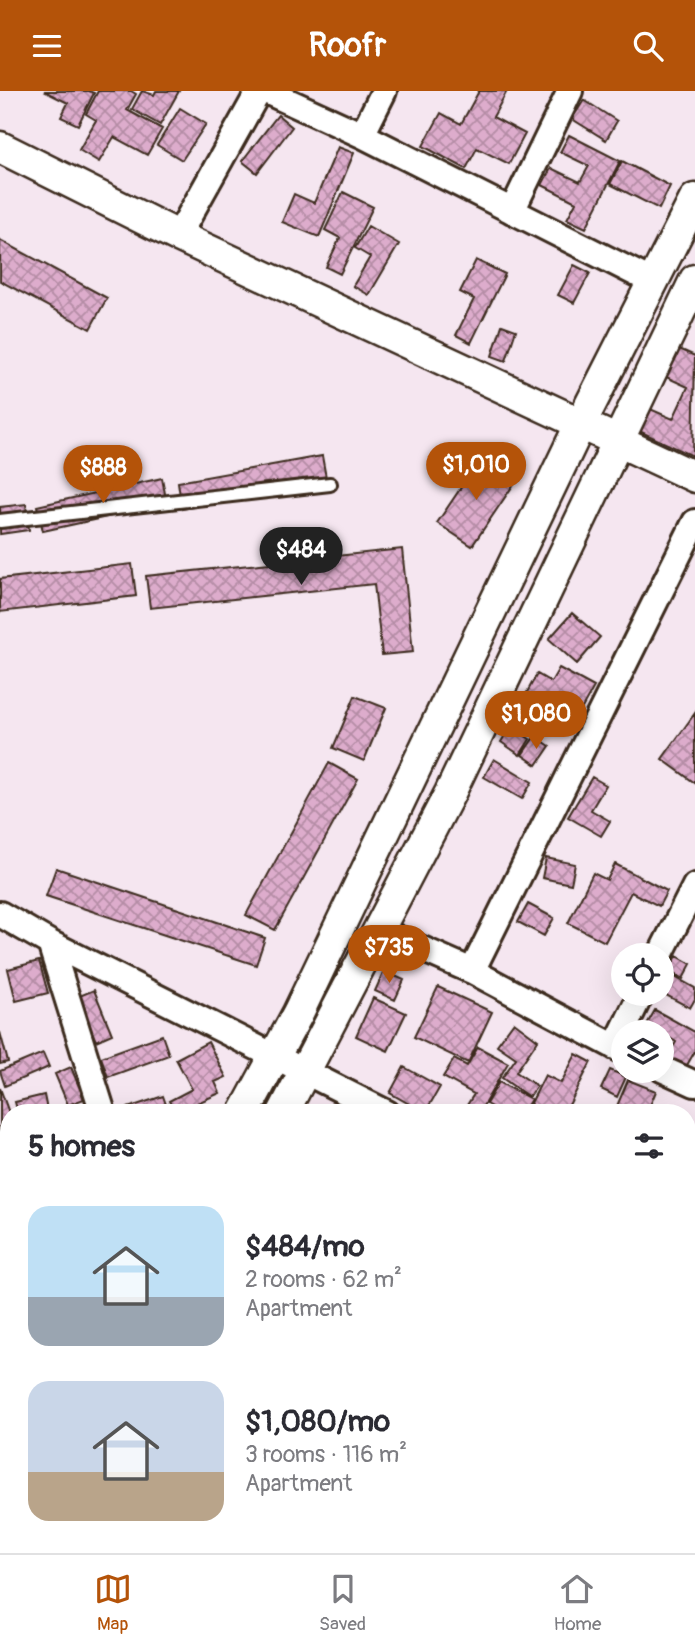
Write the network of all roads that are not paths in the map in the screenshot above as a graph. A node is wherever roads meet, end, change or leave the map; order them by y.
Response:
1 (259, 91) edge
2 (267, 91) edge
3 (384, 91) edge
4 (570, 91) edge
5 (362, 135) junction
6 (0, 147) edge
7 (695, 199) edge
8 (512, 211) junction
9 (178, 236) junction
10 (695, 280) edge
11 (653, 282) junction
12 (581, 423) junction
13 (617, 441) junction
14 (695, 477) edge
15 (330, 484) dead end
16 (0, 521) edge
17 (695, 522) edge
18 (695, 886) edge
19 (0, 914) edge
20 (379, 930) junction
21 (50, 943) junction
22 (666, 943) edge
23 (472, 971) junction
24 (611, 1045) edge
25 (274, 1057) junction
26 (305, 1072) junction
27 (674, 1074) edge
28 (695, 1084) edge
29 (100, 1104) edge
30 (249, 1104) edge
31 (288, 1104) edge
32 (369, 1104) edge

1 - 9 street
2 - 5 street
3 - 5 street
4 - 8 street
5 - 8 street
6 - 9 street
7 - 11 street
8 - 11 street
9 - 12 street
10 - 13 street
11 - 12 street
12 - 13 street
12 - 25 street
13 - 14 street
13 - 20 street
15 - 16 lane
17 - 23 street
18 - 22 street
19 - 21 street
20 - 23 street
20 - 26 street
21 - 25 street
21 - 29 street
23 - 24 street
25 - 26 street
25 - 30 street
26 - 31 street
26 - 32 street
27 - 28 street

